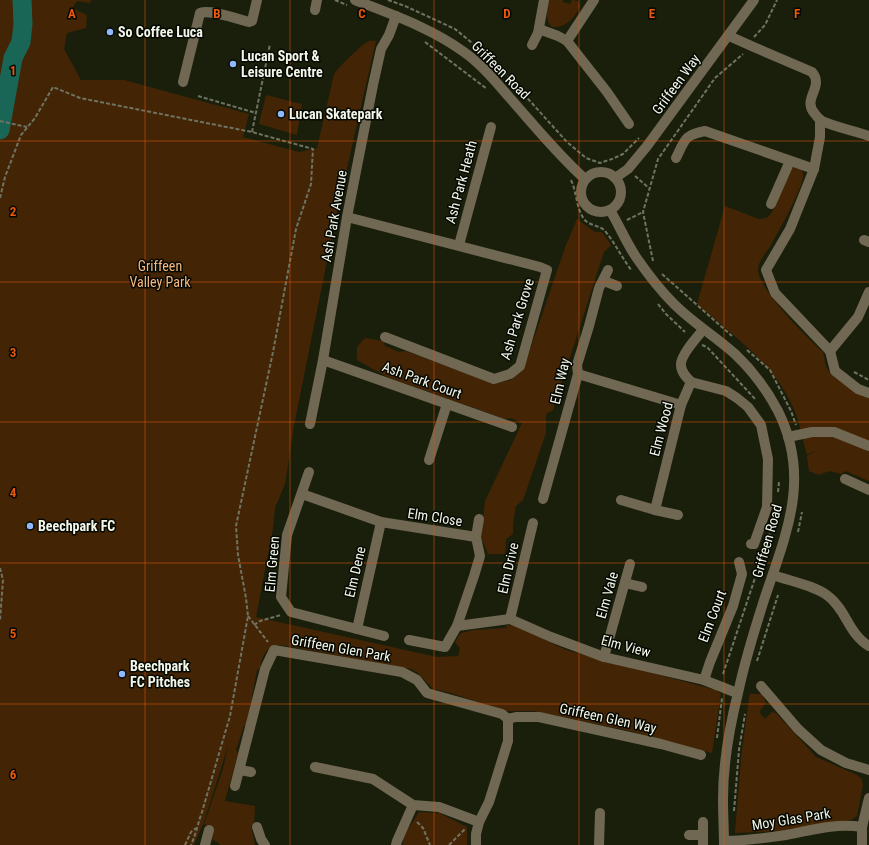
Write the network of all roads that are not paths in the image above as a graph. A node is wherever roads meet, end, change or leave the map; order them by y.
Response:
1 (257, 0) edge
2 (355, 0) edge
3 (544, 0) edge
4 (754, 0) edge
5 (592, 1) edge
6 (396, 16) junction
7 (539, 29) junction
8 (729, 36) junction
9 (567, 40) junction
10 (532, 45) dead end
11 (183, 82) dead end
12 (820, 120) junction
13 (629, 124) dead end
14 (491, 127) dead end
15 (869, 136) edge
16 (676, 158) dead end
17 (790, 161) junction
18 (814, 169) junction
19 (615, 178) junction
20 (585, 179) junction
21 (772, 204) dead end
22 (610, 210) junction
23 (347, 217) junction
24 (459, 245) junction
25 (608, 270) dead end
26 (604, 281) junction
27 (617, 286) dead end
28 (869, 292) edge
29 (703, 330) junction
30 (385, 337) dead end
31 (830, 351) junction
32 (324, 360) junction
33 (578, 374) junction
34 (690, 382) junction
35 (869, 393) edge
36 (447, 404) junction
37 (681, 405) junction
38 (310, 424) dead end
39 (512, 427) dead end
40 (788, 437) junction
41 (869, 446) edge
42 (429, 460) dead end
43 (309, 472) dead end
44 (845, 478) dead end
45 (869, 490) edge
46 (302, 494) junction
47 (543, 499) dead end
48 (621, 500) dead end
49 (656, 510) junction
50 (678, 515) dead end
51 (479, 519) dead end
52 (381, 522) junction
53 (533, 523) dead end
54 (476, 538) junction
55 (751, 544) dead end
56 (739, 562) dead end
57 (630, 564) dead end
58 (773, 574) junction
59 (625, 583) junction
60 (642, 587) dead end
61 (510, 619) junction
62 (457, 626) junction
63 (357, 629) junction
64 (384, 636) dead end
65 (409, 640) dead end
66 (869, 646) edge
67 (604, 657) junction
68 (704, 680) junction
69 (761, 686) dead end
70 (738, 693) junction
71 (508, 720) junction
72 (701, 756) dead end
73 (315, 767) dead end
74 (240, 770) junction
75 (869, 770) edge
76 (251, 772) dead end
77 (235, 786) dead end
78 (869, 798) edge
79 (413, 805) junction
80 (600, 813) dead end
81 (479, 822) junction
82 (703, 822) dead end
83 (862, 827) junction
84 (257, 828) dead end
85 (209, 830) dead end
86 (689, 835) dead end
87 (703, 840) edge
88 (724, 843) edge
89 (207, 844) edge
90 (265, 845) edge
91 (396, 845) edge
92 (476, 845) edge
93 (599, 845) edge
94 (862, 845) edge

1 - 11 street
2 - 6 street, Griffeen Road
3 - 7 street
4 - 8 street, Griffeen Way
5 - 9 street
6 - 20 street, Griffeen Road
6 - 23 street, Ash Park Avenue
7 - 9 street
7 - 10 street
8 - 12 street
8 - 19 street, Griffeen Way
9 - 13 street
12 - 15 street
12 - 18 street
14 - 24 street, Ash Park Heath
16 - 17 street
17 - 18 street
17 - 21 street
18 - 31 street
19 - 20 street
19 - 22 street
20 - 22 street
22 - 29 street, Griffeen Road
23 - 24 street, Ash Park Grove
23 - 32 street, Ash Park Avenue
24 - 30 street, Ash Park Grove
25 - 26 street, Elm Way
26 - 27 street
26 - 33 street, Elm Way
28 - 31 street
29 - 34 street
29 - 40 street, Griffeen Road
31 - 35 street
32 - 36 street, Ash Park Court
32 - 38 street, Ash Park Avenue
33 - 37 street
33 - 47 street, Elm Way
34 - 37 street, Elm Wood
34 - 55 street
36 - 39 street, Ash Park Court
36 - 42 street
37 - 49 street, Elm Wood
40 - 41 street
40 - 58 street, Griffeen Road
43 - 46 street, Elm Green
44 - 45 street
46 - 52 street, Elm Close
46 - 63 street, Elm Green
48 - 49 street
49 - 50 street
51 - 54 street
52 - 54 street, Elm Close
52 - 63 street, Elm Dene
53 - 61 street, Elm Drive
54 - 62 street, Elm Close
56 - 68 street, Elm Court
57 - 59 street, Elm Vale
58 - 66 street
58 - 70 street, Griffeen Road
59 - 60 street
59 - 67 street, Elm Vale
61 - 62 street
61 - 67 street, Elm View
62 - 65 street, Elm Close
63 - 64 street
67 - 68 street, Elm View
68 - 70 street, Elm View
69 - 75 street
70 - 88 street, Griffeen Road
71 - 72 street, Griffeen Glen Way
71 - 74 street, Griffeen Glen Park
71 - 81 street
73 - 79 street
74 - 76 street
74 - 77 street, Griffeen Glen Park
78 - 83 street
79 - 81 street
79 - 91 street
80 - 93 street
81 - 92 street
82 - 87 street
83 - 88 street, Moy Glas Park
83 - 94 street
84 - 90 street
85 - 89 street
86 - 87 street

